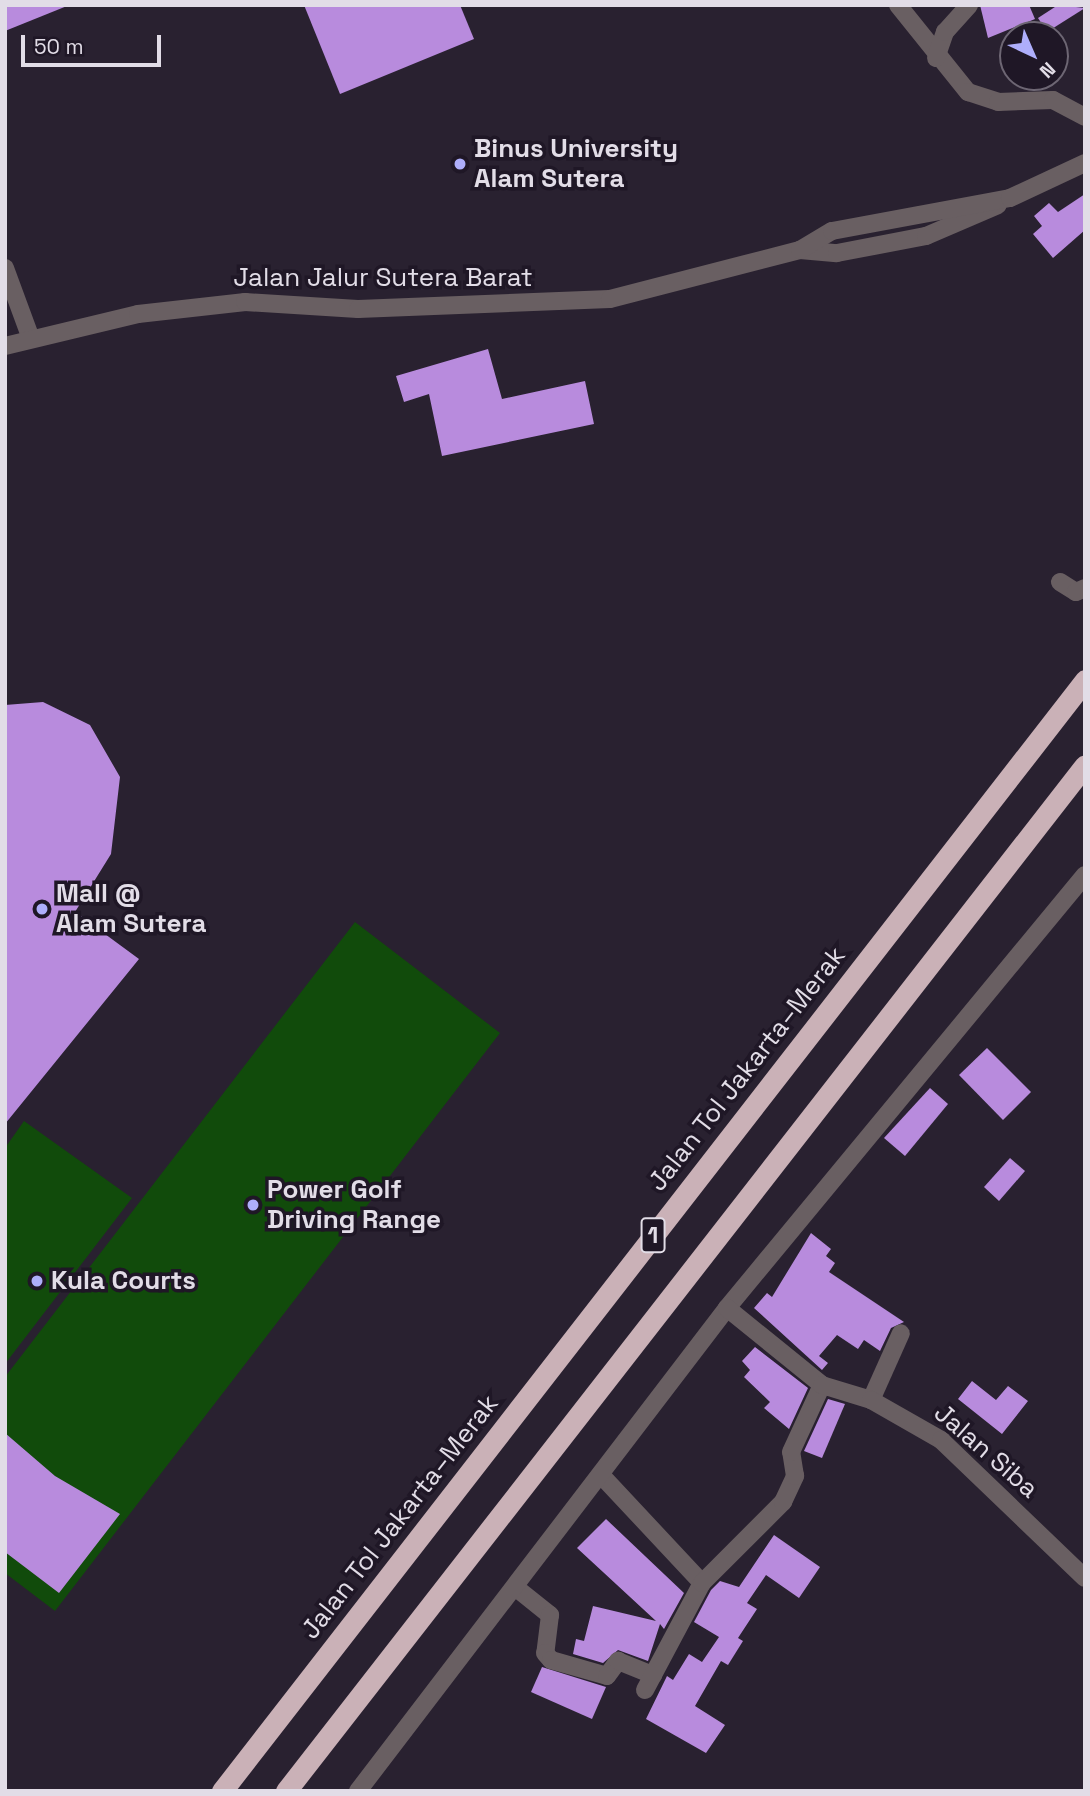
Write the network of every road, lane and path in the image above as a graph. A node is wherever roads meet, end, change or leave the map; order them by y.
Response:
1 (898, 5) edge
2 (969, 5) edge
3 (936, 58) junction
4 (1085, 117) edge
5 (1085, 163) edge
6 (5, 268) edge
7 (30, 336) junction
8 (5, 346) edge
9 (1060, 582) dead end
10 (1085, 587) edge
11 (1085, 680) edge
12 (1085, 765) edge
13 (1085, 875) edge
14 (727, 1308) junction
15 (901, 1333) dead end
16 (822, 1385) junction
17 (871, 1400) junction
18 (601, 1475) junction
19 (1085, 1578) edge
20 (702, 1583) junction
21 (515, 1587) junction
22 (222, 1791) edge
23 (286, 1791) edge
24 (358, 1791) edge

1 - 3 street
2 - 3 street
3 - 4 street
5 - 7 street, Jalan Jalur Sutera Barat
6 - 7 street
7 - 8 street, Jalan Jalur Sutera Barat
9 - 10 street
11 - 22 highway, Jalan Tol Jakarta–Merak / 1
12 - 23 highway, 1
13 - 14 street
14 - 16 street
14 - 18 street
15 - 17 street
16 - 17 street, Jalan Siba
16 - 20 street
17 - 19 street, Jalan Siba
18 - 20 street
18 - 21 street
20 - 21 street
21 - 24 street

